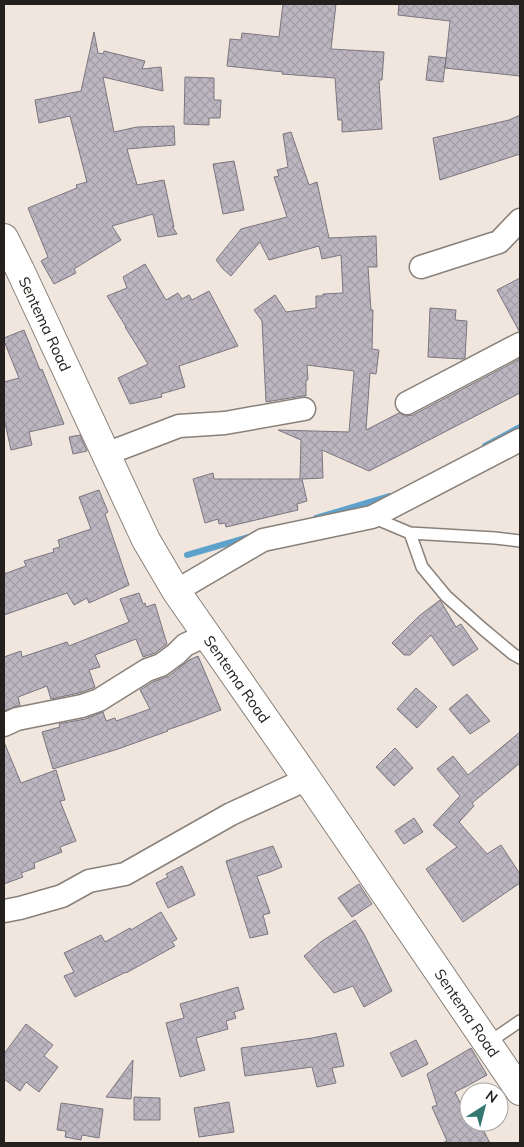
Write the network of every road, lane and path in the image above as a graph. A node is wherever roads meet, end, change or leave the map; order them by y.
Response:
1 (520, 220) edge
2 (4, 238) edge
3 (421, 267) dead end
4 (12, 272) edge
5 (520, 344) edge
6 (407, 403) dead end
7 (304, 409) dead end
8 (520, 440) edge
9 (106, 454) junction
10 (372, 517) junction
11 (410, 533) junction
12 (520, 542) edge
13 (176, 591) junction
14 (206, 635) junction
15 (520, 658) edge
16 (4, 725) edge
17 (307, 779) junction
18 (4, 911) edge
19 (520, 1021) edge
20 (488, 1043) junction
21 (520, 1091) edge

1 - 3 street
2 - 4 main road, Sentema Road
4 - 9 main road, Sentema Road
5 - 6 street
7 - 9 street
8 - 10 street
9 - 13 main road, Sentema Road
10 - 11 lane
10 - 13 street
11 - 12 lane
11 - 15 lane
13 - 14 main road, Sentema Road
14 - 16 street
14 - 17 main road, Sentema Road
17 - 18 street
17 - 20 main road, Sentema Road
19 - 20 lane
20 - 21 main road, Sentema Road

